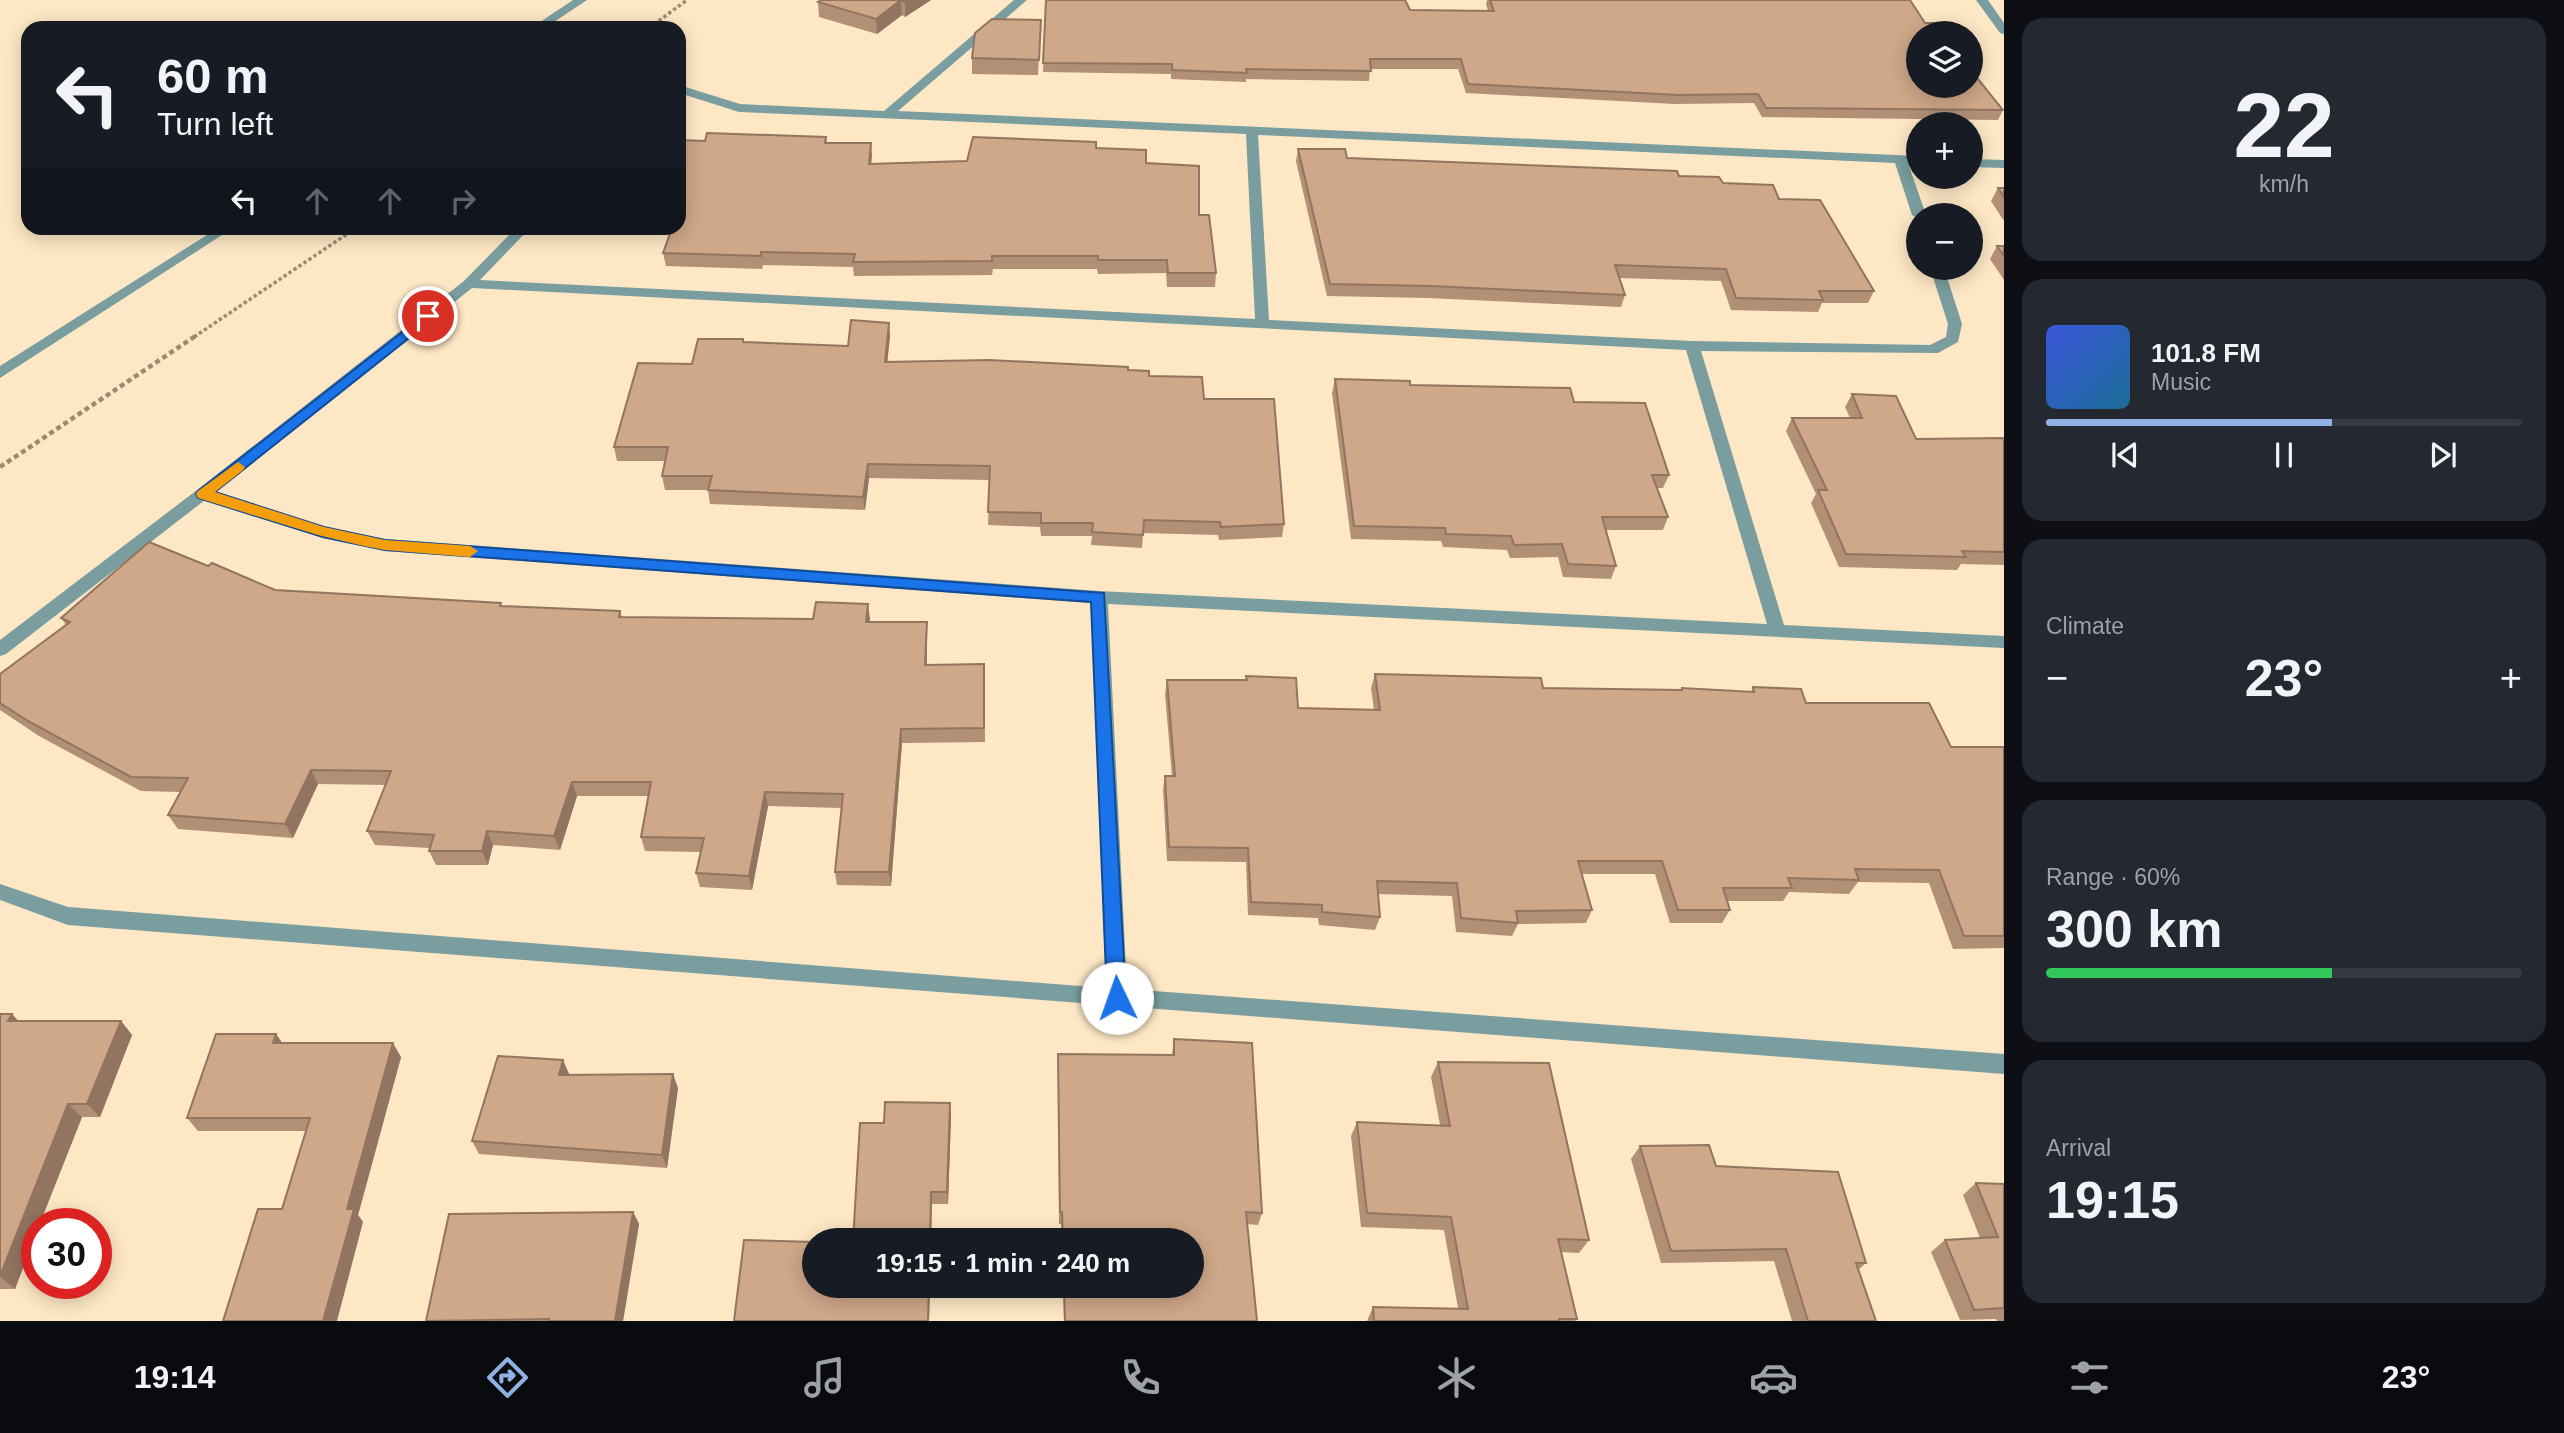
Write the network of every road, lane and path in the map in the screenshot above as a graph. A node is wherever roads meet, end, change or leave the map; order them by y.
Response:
1 (581, 0) edge
2 (687, 0) edge
3 (1021, 0) edge
4 (1982, 0) edge
5 (548, 21) edge
6 (658, 21) edge
7 (2004, 31) edge
8 (686, 91) edge
9 (888, 114) junction
10 (1252, 131) junction
11 (1900, 159) junction
12 (1906, 159) edge
13 (1983, 163) edge
14 (2004, 164) edge
15 (1915, 203) edge
16 (215, 235) edge
17 (346, 235) edge
18 (516, 235) edge
19 (1941, 280) edge
20 (469, 284) junction
21 (1262, 325) junction
22 (1692, 346) junction
23 (0, 373) edge
24 (0, 467) edge
25 (203, 494) junction
26 (1099, 597) junction
27 (1778, 632) junction
28 (2004, 642) edge
29 (0, 649) edge
30 (0, 892) edge
31 (1117, 998) junction
32 (2004, 1064) edge

1 - 5 street
2 - 6 path
3 - 9 street
4 - 7 street
8 - 9 street
9 - 10 street
10 - 11 street
10 - 21 street
11 - 12 street
11 - 15 street
13 - 14 street
16 - 23 street
17 - 24 path
18 - 20 street
19 - 22 street
20 - 21 street
20 - 25 street
21 - 22 street
22 - 27 street
25 - 26 street
25 - 29 street
26 - 27 street
26 - 31 street
27 - 28 street
30 - 31 street
31 - 32 street

